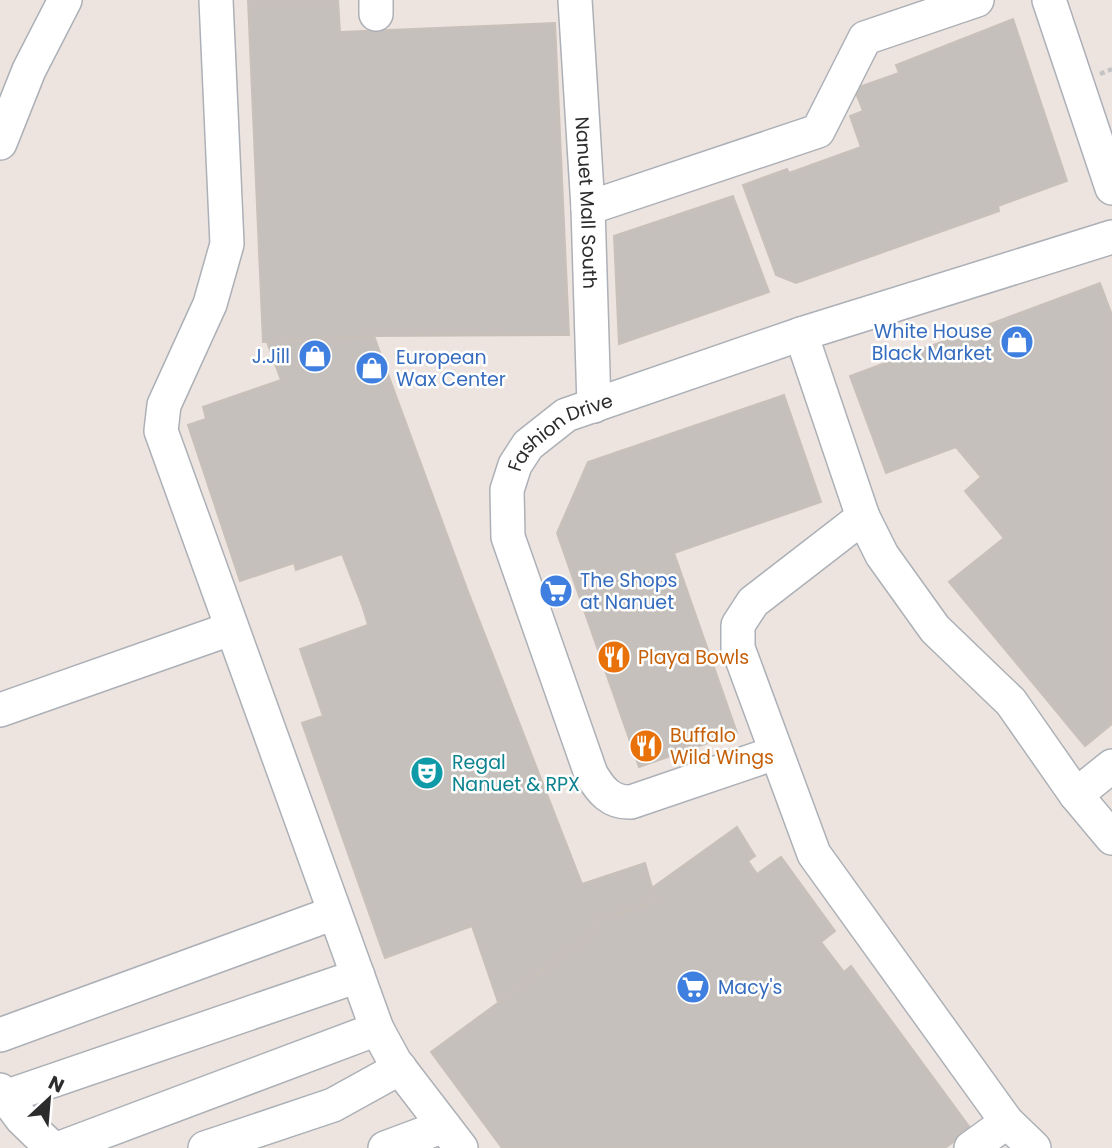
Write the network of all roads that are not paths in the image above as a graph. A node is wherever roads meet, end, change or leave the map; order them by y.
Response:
1 (65, 0) edge
2 (216, 0) edge
3 (575, 0) edge
4 (977, 0) edge
5 (1048, 0) edge
6 (0, 142) edge
7 (1112, 188) edge
8 (588, 208) junction
9 (1112, 237) edge
10 (801, 334) junction
11 (594, 406) junction
12 (863, 517) junction
13 (230, 629) junction
14 (0, 710) edge
15 (775, 753) junction
16 (1112, 766) edge
17 (1076, 795) junction
18 (1112, 838) edge
19 (334, 913) junction
20 (358, 976) junction
21 (377, 1029) junction
22 (0, 1035) edge
23 (400, 1068) junction
24 (3, 1094) edge
25 (1007, 1122) junction
26 (453, 1137) edge
27 (52, 1148) edge
28 (60, 1148) edge
29 (205, 1148) edge
30 (385, 1148) edge
31 (971, 1148) edge
32 (1034, 1148) edge

1 - 6 lane
2 - 13 lane
3 - 8 lane, Nanuet Mall South
4 - 8 lane
5 - 7 lane
8 - 11 lane, Nanuet Mall South
9 - 10 lane, Fashion Drive
10 - 11 lane, Fashion Drive
10 - 12 lane
11 - 15 lane, Fashion Drive
12 - 15 lane
12 - 17 lane
13 - 14 lane
13 - 19 lane
15 - 25 lane
16 - 17 lane
17 - 18 lane
19 - 20 lane
19 - 22 lane
20 - 21 lane
20 - 24 lane
21 - 23 lane
21 - 28 lane
23 - 26 lane
23 - 29 lane
24 - 27 lane
25 - 31 lane
25 - 32 lane
26 - 30 lane

